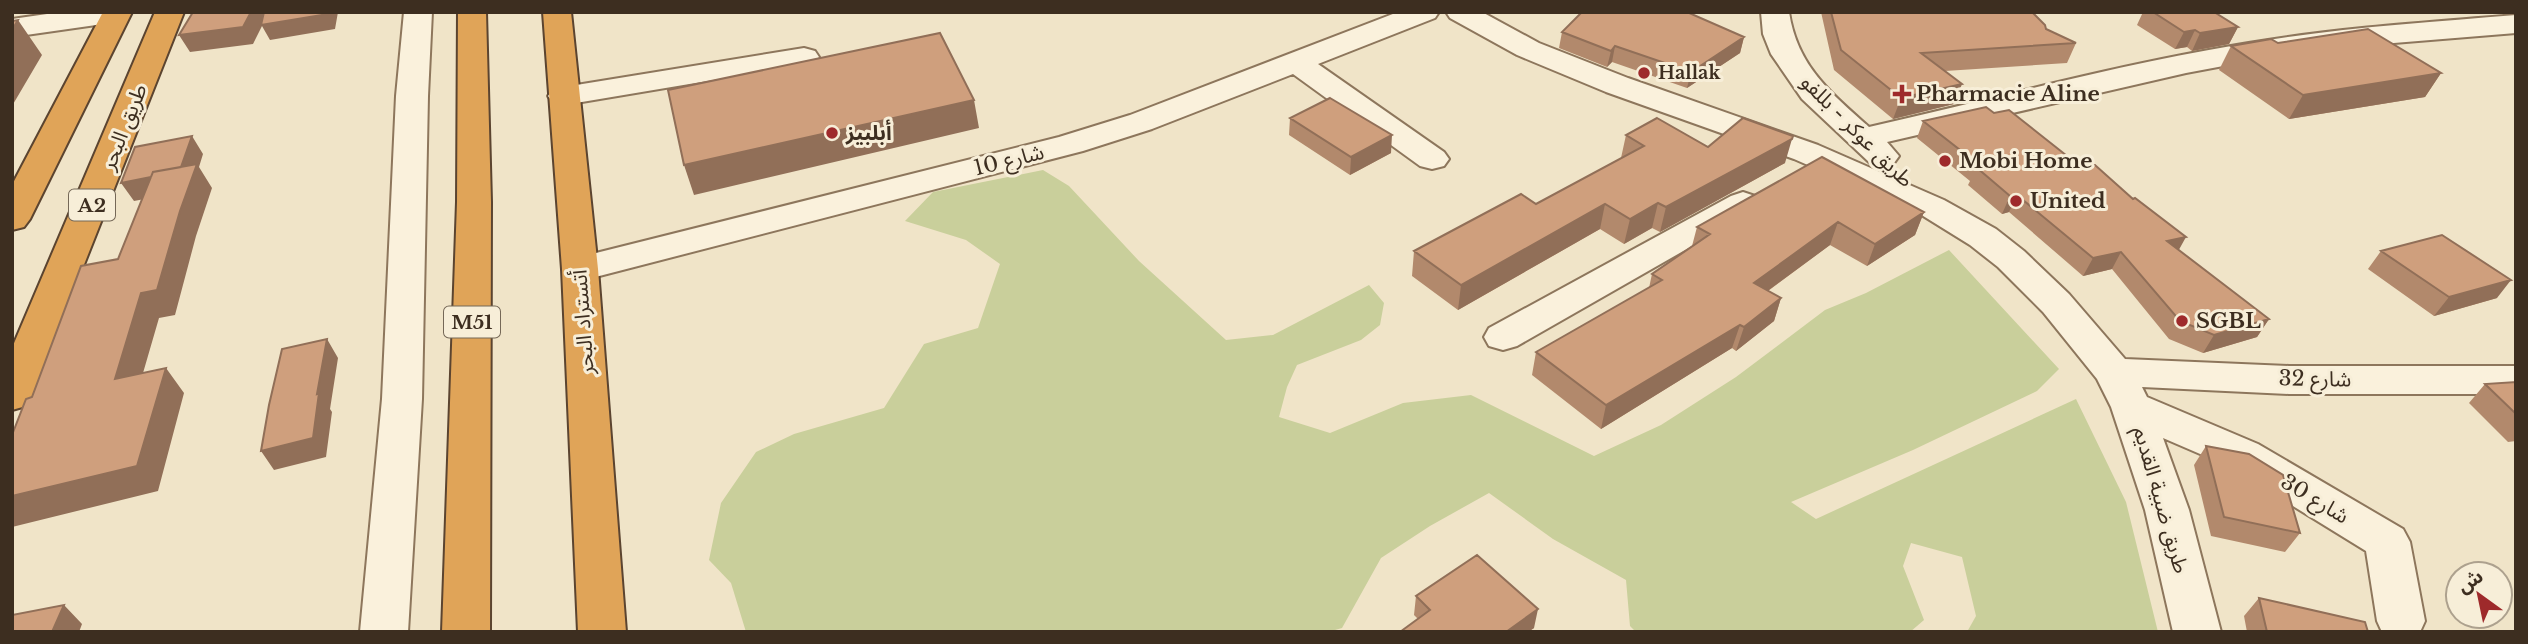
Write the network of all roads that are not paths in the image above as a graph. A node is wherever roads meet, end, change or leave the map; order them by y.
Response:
1 (170, 12) edge
2 (418, 12) edge
3 (472, 12) edge
4 (557, 12) edge
5 (1425, 12) edge
6 (1460, 12) edge
7 (1775, 12) edge
8 (118, 13) edge
9 (2516, 24) edge
10 (12, 28) edge
11 (804, 57) dead end
12 (1297, 64) junction
13 (564, 96) junction
14 (1829, 105) junction
15 (1858, 133) junction
16 (1766, 137) junction
17 (1432, 159) dead end
18 (1797, 169) junction
19 (1933, 207) junction
20 (12, 219) edge
21 (580, 269) junction
22 (1503, 337) dead end
23 (2516, 380) edge
24 (2123, 389) junction
25 (12, 396) edge
26 (2401, 621) dead end
27 (384, 632) edge
28 (466, 632) edge
29 (602, 632) edge
30 (2197, 632) edge

1 - 25 highway, طريق البحر / A2
2 - 27 street
3 - 28 highway, M51
4 - 13 highway, أتستراد البحر
5 - 12 street, شارع 10
6 - 16 street
7 - 14 street, طريق عوكر - بللفو
8 - 10 street
8 - 20 highway
9 - 15 street
11 - 13 street
12 - 17 street
12 - 21 street, شارع 10
13 - 21 highway, أتستراد البحر
14 - 15 street, طريق عوكر - بللفو
14 - 16 street
15 - 18 street
15 - 19 street, طريق عوكر - بللفو
16 - 18 street
18 - 19 street
18 - 22 street
19 - 24 street
21 - 29 highway, أتستراد البحر
23 - 24 street, شارع 32
24 - 26 street, شارع 30
24 - 30 street, طريق ضبية القديم

